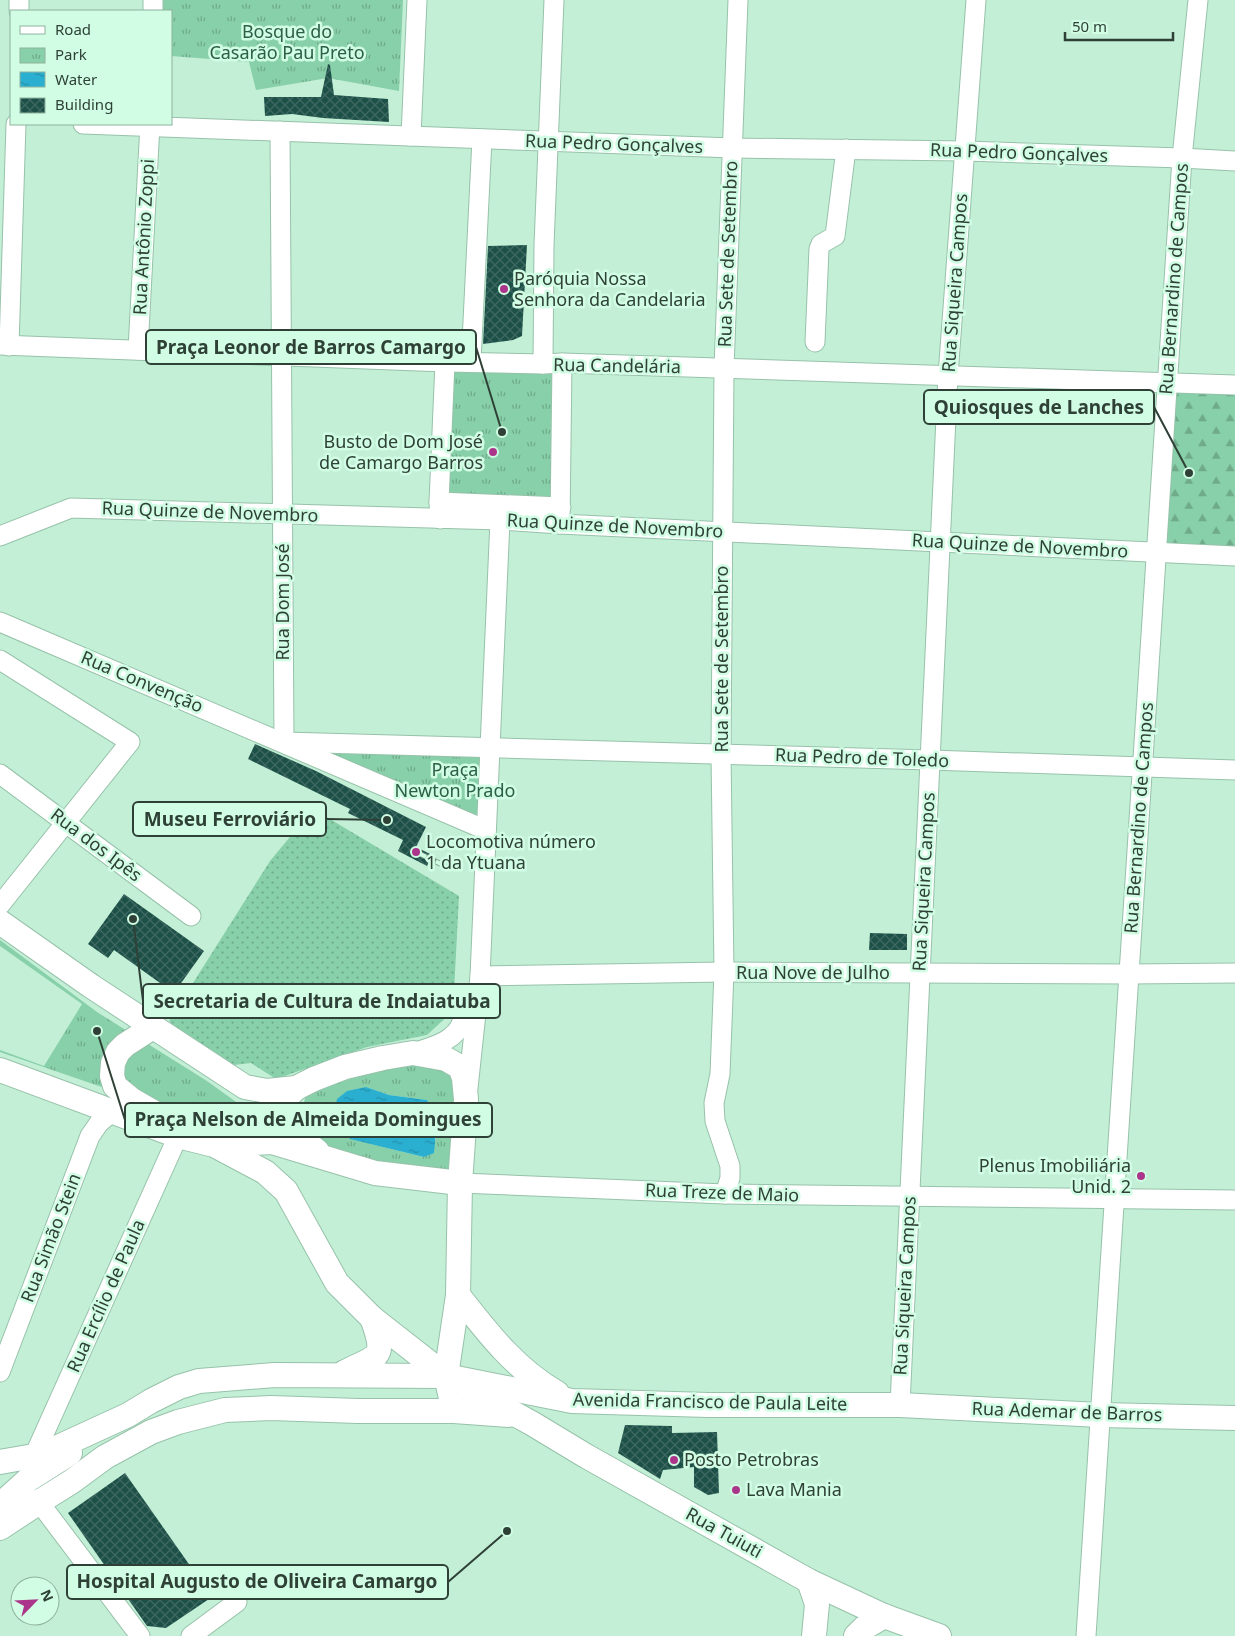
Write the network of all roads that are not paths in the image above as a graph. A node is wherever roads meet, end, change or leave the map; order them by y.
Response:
1 (417, 0) edge
2 (554, 0) edge
3 (738, 0) edge
4 (976, 0) edge
5 (1198, 0) edge
6 (16, 125) edge
7 (150, 125) edge
8 (280, 131) junction
9 (411, 136) junction
10 (482, 139) junction
11 (549, 141) junction
12 (733, 148) junction
13 (846, 149) junction
14 (965, 151) junction
15 (1182, 158) junction
16 (1235, 162) edge
17 (816, 342) dead end
18 (5, 345) edge
19 (138, 350) junction
20 (282, 356) junction
21 (445, 362) junction
22 (471, 362) junction
23 (562, 363) junction
24 (543, 364) junction
25 (724, 368) junction
26 (948, 375) junction
27 (1168, 383) junction
28 (1235, 385) edge
29 (440, 510) junction
30 (283, 515) junction
31 (560, 516) junction
32 (500, 520) junction
33 (722, 531) junction
34 (0, 536) edge
35 (939, 542) junction
36 (1156, 552) junction
37 (1235, 556) edge
38 (0, 622) edge
39 (1, 663) edge
40 (284, 742) junction
41 (490, 748) junction
42 (721, 754) junction
43 (930, 760) junction
44 (1142, 767) junction
45 (1235, 770) edge
46 (0, 774) edge
47 (66, 823) junction
48 (486, 830) junction
49 (0, 906) edge
50 (191, 916) dead end
51 (0, 922) edge
52 (724, 972) junction
53 (920, 973) junction
54 (1235, 973) edge
55 (1129, 974) junction
56 (480, 976) junction
57 (153, 1027) junction
58 (413, 1053) junction
59 (0, 1070) edge
60 (296, 1088) junction
61 (466, 1099) junction
62 (112, 1112) junction
63 (178, 1136) junction
64 (214, 1145) junction
65 (327, 1158) junction
66 (460, 1183) junction
67 (725, 1194) junction
68 (909, 1197) junction
69 (1114, 1199) junction
70 (1235, 1200) edge
71 (458, 1295) junction
72 (372, 1318) junction
73 (0, 1372) edge
74 (340, 1375) junction
75 (446, 1376) junction
76 (572, 1401) junction
77 (900, 1405) junction
78 (454, 1411) junction
79 (1100, 1414) junction
80 (128, 1415) junction
81 (516, 1415) junction
82 (1235, 1418) edge
83 (34, 1456) junction
84 (0, 1462) edge
85 (38, 1502) junction
86 (1, 1510) edge
87 (809, 1581) junction
88 (237, 1602) dead end
89 (884, 1616) junction
90 (140, 1636) edge
91 (190, 1636) edge
92 (814, 1636) edge
93 (856, 1636) edge
94 (939, 1636) edge
95 (1086, 1636) edge

1 - 9 street
2 - 11 street
3 - 12 street, Rua Sete de Setembro
4 - 14 street, Rua Siqueira Campos
5 - 15 street, Rua Bernardino de Campos
6 - 18 street
7 - 8 street, Rua Pedro Gonçalves
7 - 19 street, Rua Antônio Zoppi
8 - 9 street, Rua Pedro Gonçalves
8 - 20 street, Rua Dom José
9 - 10 street, Rua Pedro Gonçalves
10 - 11 street, Rua Pedro Gonçalves
10 - 22 street
11 - 12 street, Rua Pedro Gonçalves
11 - 24 street
12 - 13 street, Rua Pedro Gonçalves
12 - 25 street, Rua Sete de Setembro
13 - 14 street, Rua Pedro Gonçalves
13 - 17 street
14 - 15 street, Rua Pedro Gonçalves
14 - 26 street, Rua Siqueira Campos
15 - 16 street, Rua Pedro Gonçalves
15 - 27 street, Rua Bernardino de Campos
18 - 19 street, Rua Candelária
19 - 20 street, Rua Candelária
20 - 21 street, Rua Candelária
20 - 30 street, Rua Dom José
21 - 22 street, Rua Candelária
21 - 29 street
22 - 24 street, Rua Candelária
23 - 24 street, Rua Candelária
23 - 25 street, Rua Candelária
23 - 31 street
25 - 26 street, Rua Candelária
25 - 33 street, Rua Sete de Setembro
26 - 27 street, Rua Candelária
26 - 35 street, Rua Siqueira Campos
27 - 28 street, Rua Candelária
27 - 36 street, Rua Bernardino de Campos
29 - 30 street, Rua Quinze de Novembro
29 - 31 street
29 - 32 street, Rua Quinze de Novembro
30 - 34 street, Rua Quinze de Novembro
30 - 40 street, Rua Dom José
31 - 32 street, Rua Quinze de Novembro
31 - 33 street, Rua Quinze de Novembro
32 - 41 street
33 - 35 street, Rua Quinze de Novembro
33 - 42 street, Rua Sete de Setembro
35 - 36 street, Rua Quinze de Novembro
35 - 43 street, Rua Siqueira Campos
36 - 37 street, Rua Quinze de Novembro
36 - 44 street, Rua Bernardino de Campos
38 - 40 street, Rua Convenção
39 - 47 street
40 - 41 street
40 - 48 street
41 - 42 street, Rua Pedro de Toledo
41 - 48 street
42 - 43 street, Rua Pedro de Toledo
42 - 52 street, Rua Sete de Setembro
43 - 44 street, Rua Pedro de Toledo
43 - 53 street, Rua Siqueira Campos
44 - 45 street, Rua Pedro de Toledo
44 - 55 street, Rua Bernardino de Campos
46 - 47 street, Rua dos Ipês
47 - 49 street
47 - 50 street, Rua dos Ipês
48 - 56 street
51 - 57 main road
52 - 53 street, Rua Nove de Julho
52 - 56 street, Rua Nove de Julho
52 - 67 street, Rua Sete de Setembro
53 - 55 street, Rua Nove de Julho
53 - 68 street, Rua Siqueira Campos
54 - 55 street, Rua Nove de Julho
55 - 69 street, Rua Bernardino de Campos
56 - 58 street
56 - 61 street
57 - 60 main road
57 - 64 main road
58 - 60 main road
58 - 61 main road
59 - 62 main road
60 - 65 main road
61 - 66 main road
62 - 63 main road
62 - 73 street, Rua Simão Stein
63 - 64 main road
63 - 83 street, Rua Ercílio de Paula
64 - 65 main road, Rua Treze de Maio
64 - 72 main road, Rua Tuiuti
65 - 66 main road, Rua Treze de Maio
66 - 67 street, Rua Treze de Maio
66 - 71 main road
67 - 68 street, Rua Treze de Maio
68 - 69 street, Rua Treze de Maio
68 - 77 street, Rua Siqueira Campos
69 - 70 street, Rua Treze de Maio
69 - 79 street, Rua Bernardino de Campos
71 - 75 main road
71 - 76 main road
72 - 74 main road
72 - 75 main road, Rua Tuiuti
74 - 75 main road, Avenida Francisco de Paula Leite
74 - 80 main road, Avenida Francisco de Paula Leite
75 - 76 main road, Avenida Francisco de Paula Leite
75 - 78 main road
75 - 81 main road, Rua Tuiuti
76 - 77 main road, Avenida Francisco de Paula Leite
77 - 79 main road, Rua Ademar de Barros
78 - 81 main road
78 - 85 main road
79 - 82 main road, Rua Ademar de Barros
79 - 95 street, Rua Bernardino de Campos
80 - 83 main road, Avenida Francisco de Paula Leite
80 - 86 main road
81 - 87 main road, Rua Tuiuti
83 - 84 main road, Avenida Francisco de Paula Leite
85 - 86 main road
85 - 90 street
87 - 89 main road, Rua Tuiuti
87 - 92 main road
88 - 91 street
89 - 93 main road
89 - 94 main road, Rua Tuiuti

